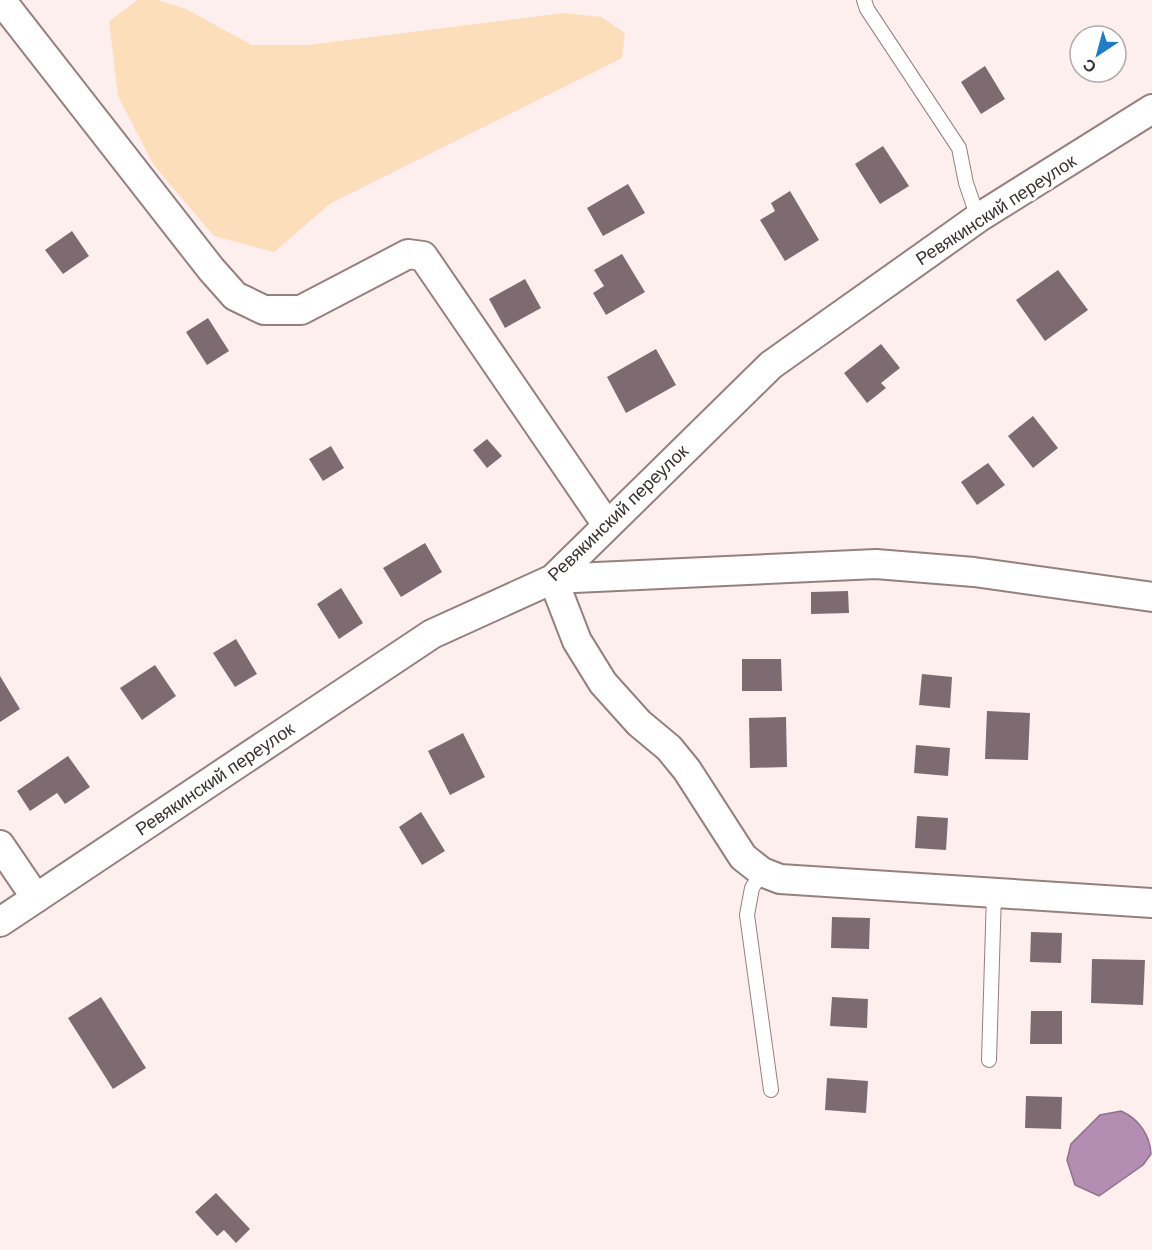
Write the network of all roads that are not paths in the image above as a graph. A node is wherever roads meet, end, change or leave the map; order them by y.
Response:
1 (1, 0) edge
2 (864, 0) edge
3 (1152, 109) edge
4 (978, 218) junction
5 (607, 525) junction
6 (553, 579) junction
7 (1152, 597) edge
8 (0, 845) edge
9 (762, 872) junction
10 (994, 893) junction
11 (36, 898) junction
12 (1152, 903) edge
13 (0, 922) edge
14 (989, 1060) dead end
15 (771, 1090) dead end

1 - 5 street
2 - 4 lane
3 - 4 street, Ревякинский переулок
4 - 5 street, Ревякинский переулок
5 - 6 street, Ревякинский переулок
6 - 7 street
6 - 9 street
6 - 11 street, Ревякинский переулок
8 - 11 street
9 - 10 street
9 - 15 lane
10 - 12 street
10 - 14 lane
11 - 13 street, Ревякинский переулок

